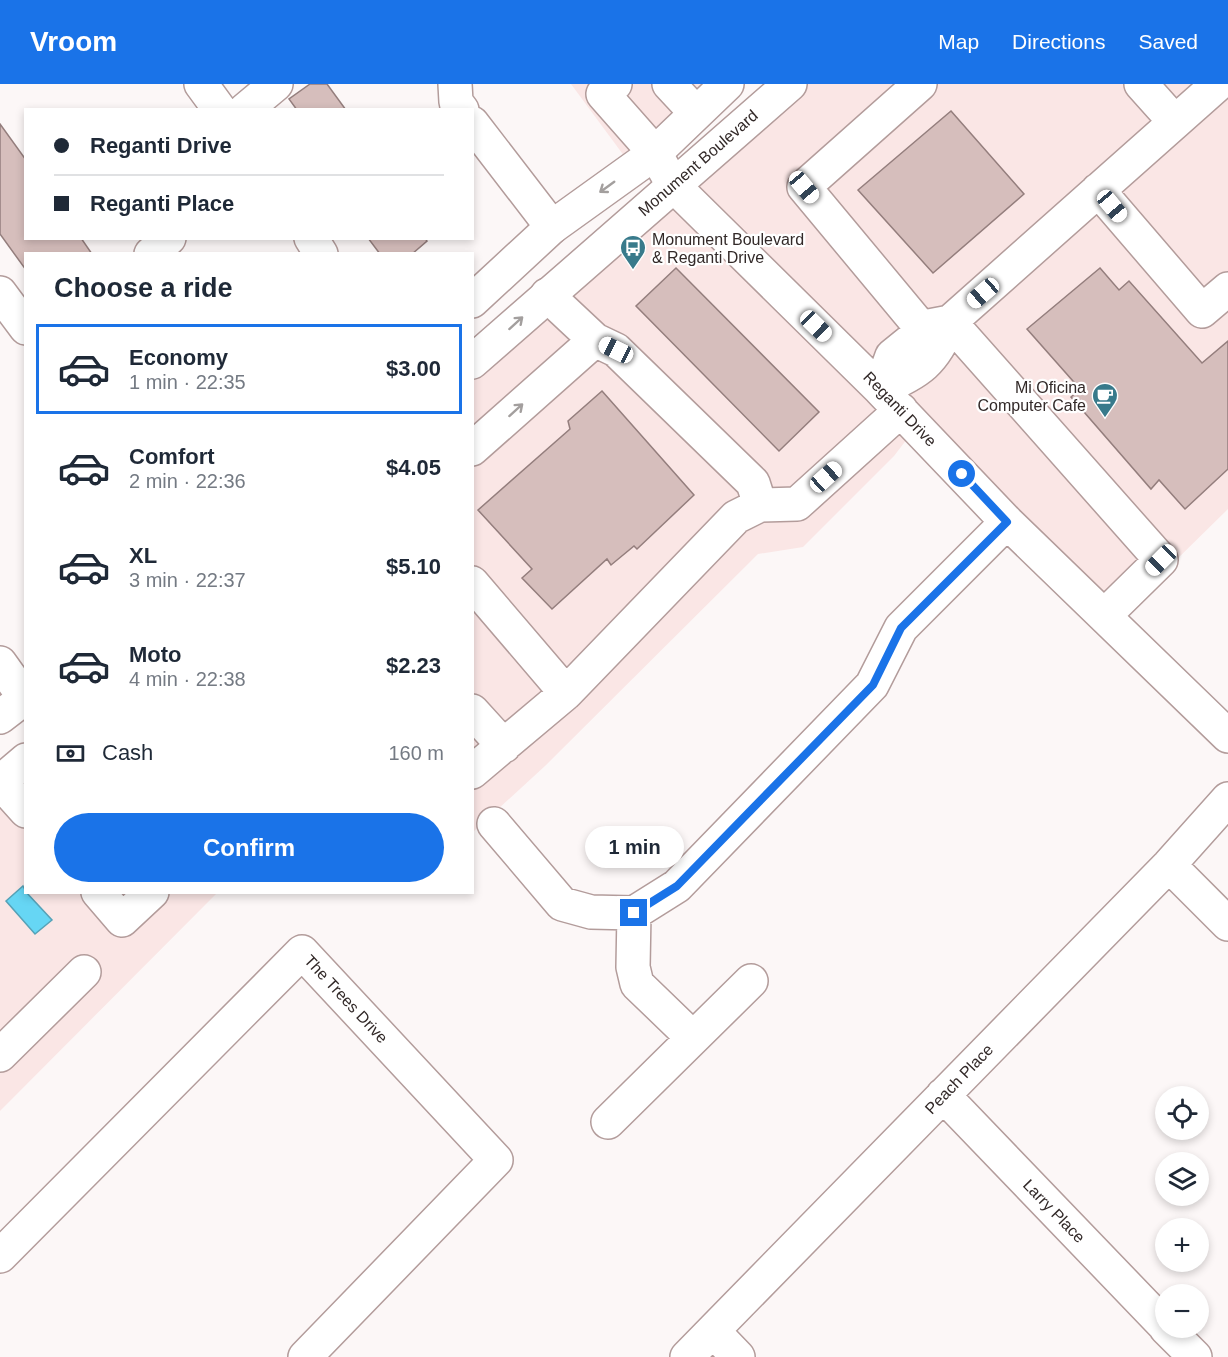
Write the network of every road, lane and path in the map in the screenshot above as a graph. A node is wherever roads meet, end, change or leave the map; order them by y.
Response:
1 (201, 84) edge
2 (276, 84) edge
3 (455, 84) edge
4 (615, 84) edge
5 (669, 84) edge
6 (727, 84) edge
7 (790, 84) edge
8 (920, 84) edge
9 (1141, 84) edge
10 (1218, 84) edge
11 (219, 108) edge
12 (247, 108) edge
13 (460, 108) edge
14 (696, 113) junction
15 (1175, 122) junction
16 (474, 126) edge
17 (654, 153) junction
18 (673, 185) junction
19 (1098, 190) junction
20 (552, 227) junction
21 (167, 240) edge
22 (154, 252) edge
23 (1228, 289) edge
24 (0, 292) edge
25 (547, 295) junction
26 (474, 299) edge
27 (24, 325) edge
28 (936, 326) junction
29 (595, 340) junction
30 (474, 360) edge
31 (891, 400) junction
32 (474, 447) edge
33 (760, 505) junction
34 (1007, 522) junction
35 (474, 585) edge
36 (1104, 616) junction
37 (0, 663) edge
38 (566, 693) junction
39 (17, 704) edge
40 (474, 713) edge
41 (1228, 736) edge
42 (504, 746) junction
43 (24, 762) edge
44 (474, 770) edge
45 (0, 782) edge
46 (1228, 799) edge
47 (24, 809) edge
48 (494, 824) dead end
49 (1169, 865) junction
50 (100, 894) edge
51 (150, 894) edge
52 (634, 913) junction
53 (1228, 924) edge
54 (84, 972) dead end
55 (751, 981) dead end
56 (693, 1038) junction
57 (0, 1055) edge
58 (943, 1095) junction
59 (608, 1122) dead end
60 (0, 1256) edge
61 (1155, 1316) edge
62 (713, 1331) junction
63 (1176, 1338) edge
64 (305, 1357) edge
65 (687, 1357) edge
66 (738, 1357) edge
67 (1194, 1357) edge

1 - 11 street
2 - 12 street
3 - 13 street
4 - 17 street, Reganti Drive
5 - 14 street
6 - 14 street
7 - 18 street, Monument Boulevard
8 - 28 street
9 - 15 street
10 - 15 street
14 - 17 street
15 - 19 street
16 - 20 street
17 - 18 street, Reganti Drive
17 -> 20 street
18 - 25 street, Monument Boulevard
18 - 31 street, Reganti Drive
19 - 23 street
19 - 28 street
20 - 26 street
21 - 22 street
24 - 27 street
25 - 29 street
30 -> 25 street, Monument Boulevard
28 - 31 street
28 - 36 street
32 -> 29 street
29 - 33 street
31 - 33 street
31 - 34 street, Reganti Drive
33 - 38 street
34 - 36 street, Reganti Drive
34 - 52 street
35 - 38 street
36 - 41 street, Reganti Drive
37 - 39 street
38 - 42 street
40 - 42 street
42 - 44 street
43 - 45 street
45 - 47 street
46 - 49 street, Peach Place
48 - 52 street
49 - 53 street
49 - 58 street, Peach Place
50 - 51 street
52 - 56 street
54 - 57 street
55 - 56 street
56 - 59 street
58 - 61 street, Larry Place
58 - 62 street, Peach Place
60 - 64 street, The Trees Drive
62 - 65 street, Peach Place
62 - 66 street
63 - 67 street, Larry Place

